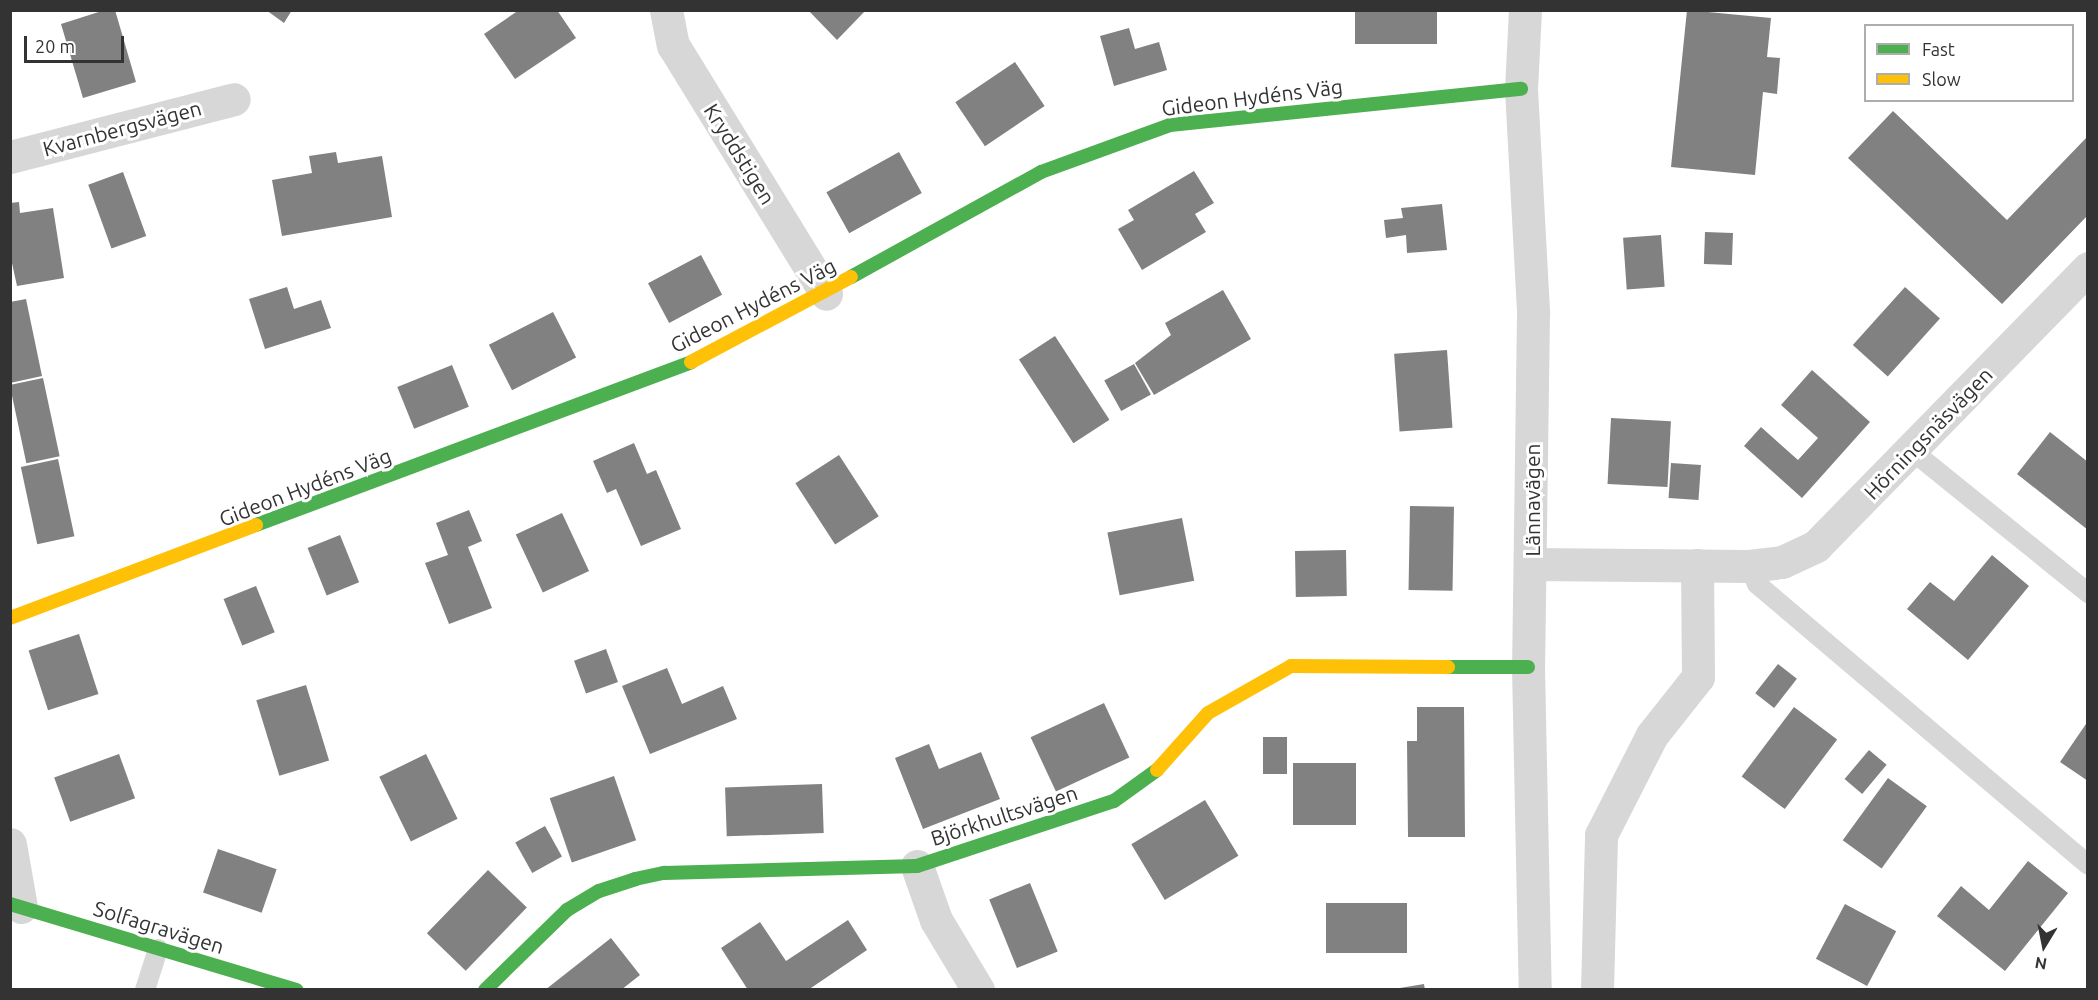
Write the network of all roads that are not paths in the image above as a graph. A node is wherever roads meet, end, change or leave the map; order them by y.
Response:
1 (666, 10) edge
2 (1524, 10) edge
3 (1521, 89) junction
4 (234, 99) dead end
5 (10, 158) edge
6 (2088, 268) edge
7 (826, 294) junction
8 (1911, 450) junction
9 (1532, 564) junction
10 (1697, 565) junction
11 (1749, 566) junction
12 (2088, 592) edge
13 (10, 618) edge
14 (1528, 667) junction
15 (10, 844) edge
16 (2088, 865) edge
17 (917, 866) junction
18 (16, 905) edge
19 (158, 949) junction
20 (145, 990) edge
21 (296, 990) edge
22 (484, 990) edge
23 (978, 990) edge
24 (1535, 990) edge
25 (1597, 990) edge

1 - 7 street, Kryddstigen
2 - 3 street, Lännavägen
3 - 7 street, Gideon Hydéns Väg
3 - 9 street, Lännavägen
4 - 5 street, Kvarnbergsvägen
6 - 8 street, Hörningsnäsvägen
7 - 13 street, Gideon Hydéns Väg
8 - 11 street, Hörningsnäsvägen
8 - 12 lane
9 - 10 street, Hörningsnäsvägen
9 - 14 street, Lännavägen
10 - 11 street, Hörningsnäsvägen
10 - 25 street
11 - 16 lane
14 - 17 street, Björkhultsvägen
14 - 24 street, Lännavägen
15 - 18 street
17 - 22 street, Björkhultsvägen
17 - 23 street
18 - 19 street, Solfagravägen
19 - 20 lane
19 - 21 street, Solfagravägen

